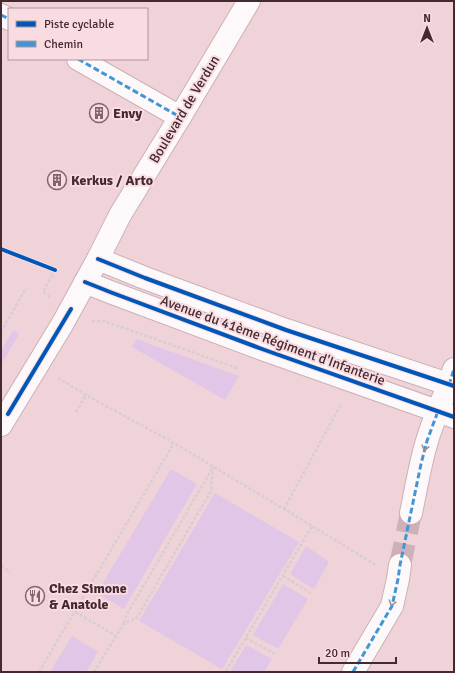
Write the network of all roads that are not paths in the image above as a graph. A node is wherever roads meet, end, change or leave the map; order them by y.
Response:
1 (249, 1) edge
2 (80, 60) edge
3 (180, 118) junction
4 (98, 258) junction
5 (85, 282) junction
6 (452, 380) edge
7 (446, 414) edge
8 (1, 425) edge
9 (411, 513) tunnel mouth
10 (399, 572) tunnel mouth
11 (353, 672) edge

1 - 3 street, Boulevard de Verdun
2 - 3 street
3 - 4 street, Boulevard de Verdun
4 - 5 street, Boulevard de Verdun
4 - 6 street, Avenue du 41ème Régiment d'Infanterie
5 - 7 street, Avenue du 41ème Régiment d'Infanterie
5 - 8 street, Boulevard de Verdun
6 - 7 street
7 -> 9 street
10 -> 11 street

